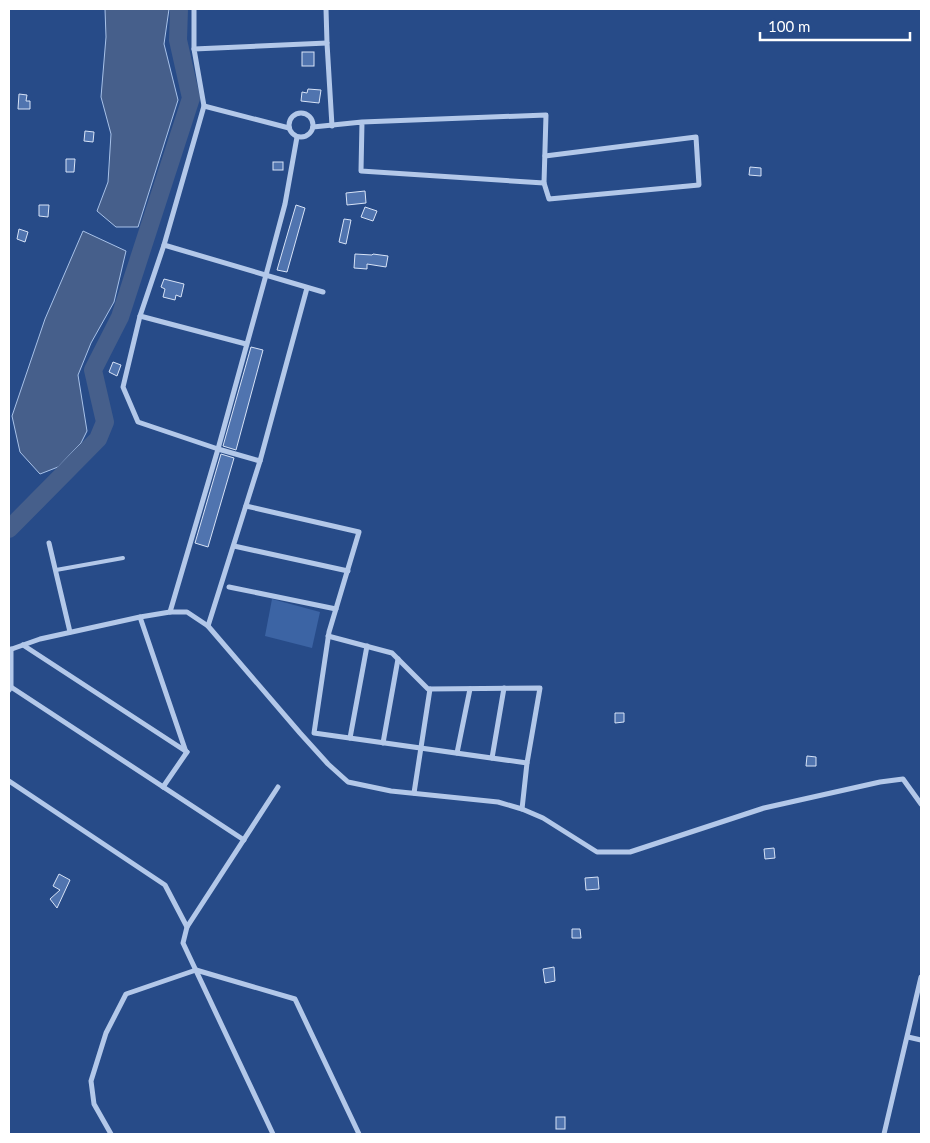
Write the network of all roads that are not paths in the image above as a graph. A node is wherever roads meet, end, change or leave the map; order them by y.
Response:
1 (194, 9) edge
2 (326, 9) edge
3 (327, 44) junction
4 (194, 49) junction
5 (204, 106) junction
6 (362, 122) junction
7 (332, 126) junction
8 (313, 127) junction
9 (289, 128) junction
10 (297, 137) junction
11 (545, 156) junction
12 (544, 183) junction
13 (164, 245) junction
14 (266, 275) junction
15 (307, 288) junction
16 (323, 292) dead end
17 (140, 316) junction
18 (246, 344) junction
19 (218, 449) junction
20 (260, 460) junction
21 (246, 506) junction
22 (49, 543) dead end
23 (234, 546) junction
24 (123, 558) dead end
25 (56, 570) junction
26 (348, 571) junction
27 (229, 587) dead end
28 (336, 609) junction
29 (170, 612) junction
30 (140, 617) junction
31 (208, 626) junction
32 (70, 632) junction
33 (328, 636) junction
34 (23, 645) junction
35 (367, 646) junction
36 (10, 650) edge
37 (398, 659) junction
38 (504, 688) junction
39 (10, 689) edge
40 (430, 689) junction
41 (470, 689) junction
42 (350, 738) junction
43 (383, 743) junction
44 (420, 748) junction
45 (186, 752) junction
46 (457, 753) junction
47 (492, 758) junction
48 (527, 763) junction
49 (9, 781) edge
50 (278, 787) dead end
51 (163, 788) junction
52 (414, 793) junction
53 (921, 804) edge
54 (522, 809) junction
55 (244, 840) junction
56 (187, 928) junction
57 (196, 970) junction
58 (921, 977) edge
59 (908, 1037) junction
60 (921, 1040) edge
61 (111, 1134) edge
62 (273, 1134) edge
63 (359, 1134) edge
64 (884, 1134) edge

1 - 4 street
2 - 3 street
3 - 4 street
3 - 7 street
4 - 5 street
5 - 9 street
5 - 13 street
6 - 7 street
6 - 11 street
6 - 12 street
7 - 8 street
8 - 9 street
8 - 10 street
9 - 10 street
10 - 14 street
11 - 12 street
11 - 12 street
13 - 14 street
13 - 17 street
14 - 15 street
14 - 18 street
15 - 16 street
15 - 20 street
17 - 18 street
17 - 19 street
18 - 19 street
19 - 20 street
19 - 29 street
20 - 21 street
21 - 23 street
21 - 26 street
22 - 25 street
23 - 26 street
23 - 31 street
24 - 25 lane
25 - 32 street
26 - 28 street
27 - 28 street
28 - 33 street
29 - 30 street
29 - 31 street
30 - 32 street
30 - 45 street
31 - 52 street
32 - 34 street
33 - 35 street
33 - 42 street
34 - 36 street
34 - 45 street
35 - 37 street
35 - 42 street
36 - 39 street
37 - 40 street
37 - 43 street
38 - 41 street
38 - 47 street
38 - 48 street
39 - 51 street
40 - 41 street
40 - 44 street
41 - 46 street
42 - 43 street
43 - 44 street
44 - 46 street
44 - 52 street
45 - 51 street
46 - 47 street
47 - 48 street
48 - 54 street
49 - 56 street
50 - 55 street
51 - 55 street
52 - 54 street
53 - 54 street
55 - 56 street
56 - 57 street
57 - 61 street
57 - 62 street
57 - 63 street
58 - 59 street
59 - 60 street
59 - 64 street

